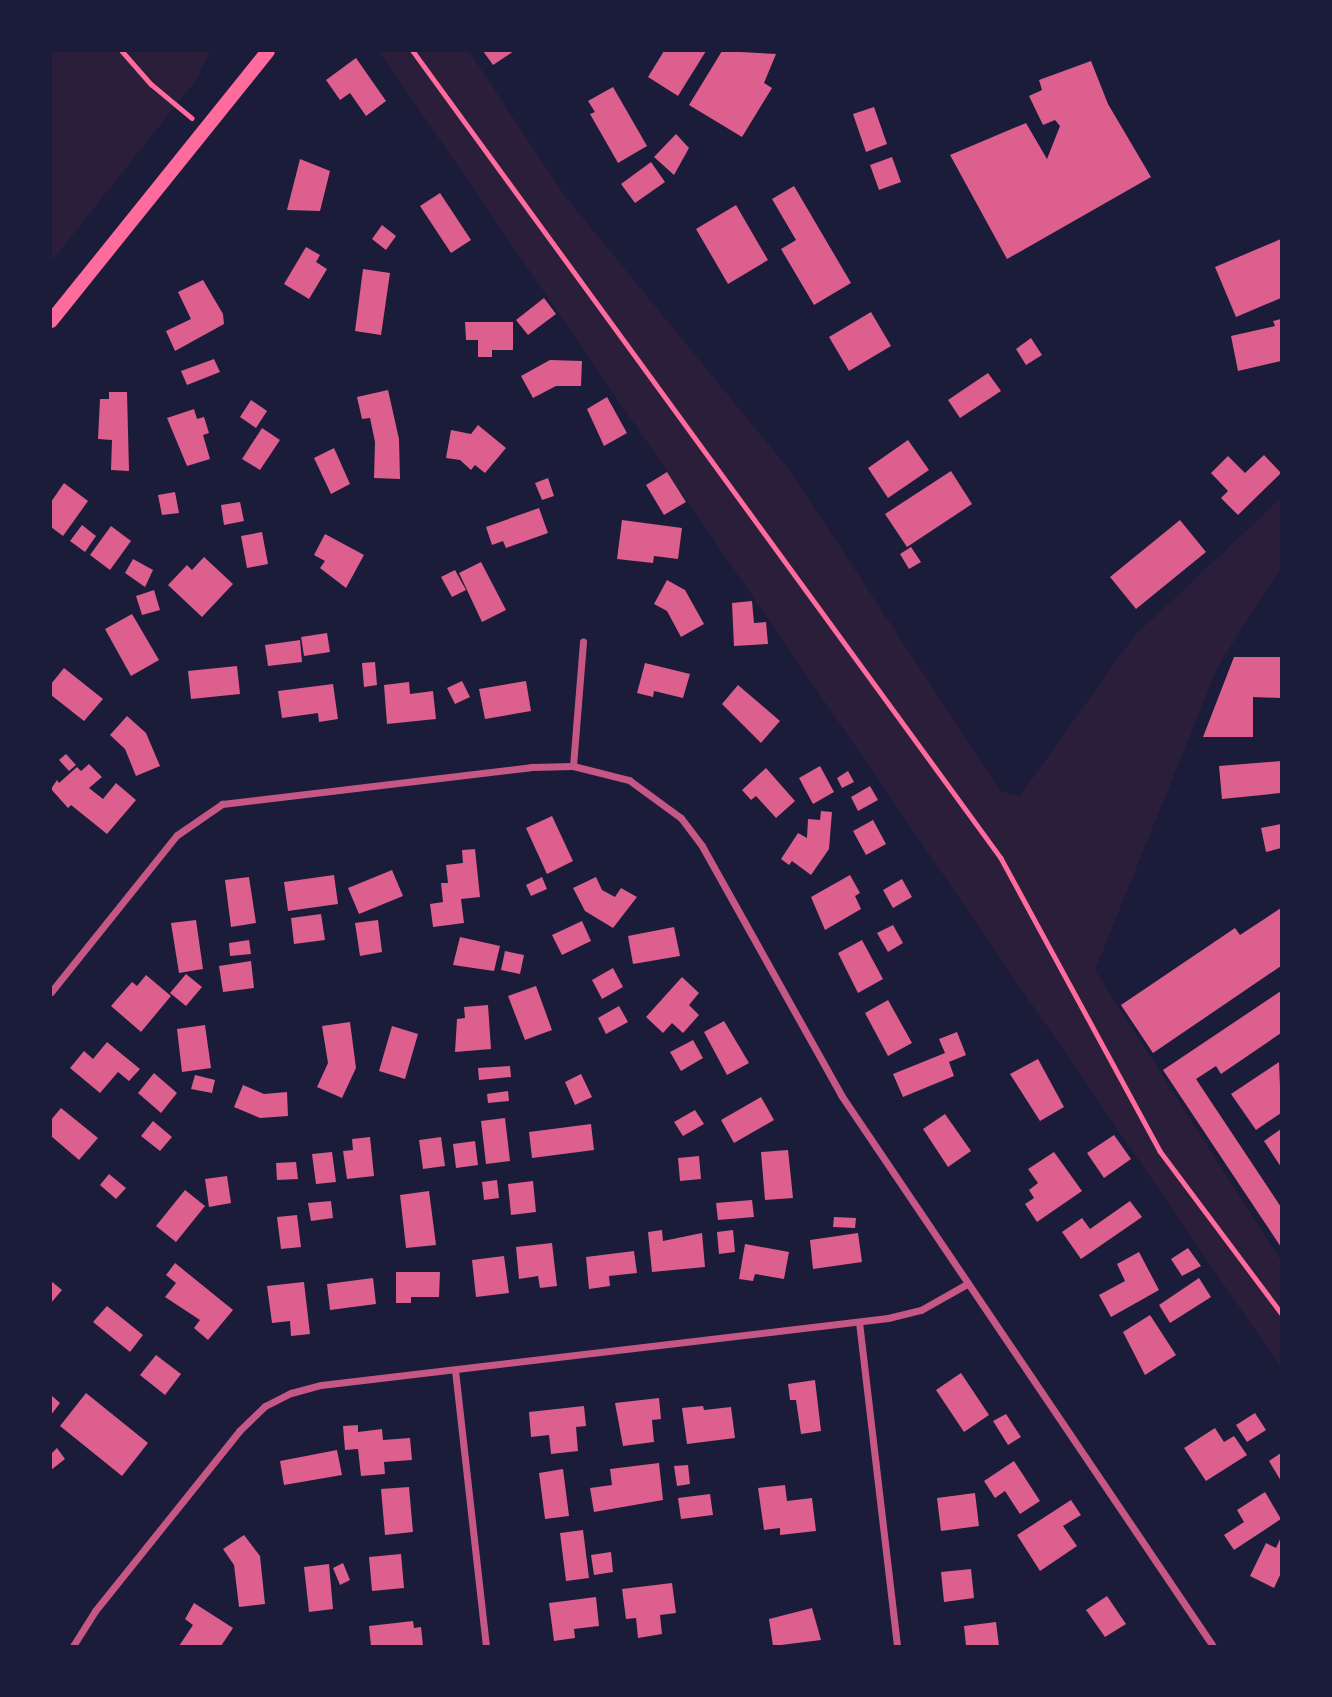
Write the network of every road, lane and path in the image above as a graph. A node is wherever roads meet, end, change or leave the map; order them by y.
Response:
1 (122, 51) edge
2 (268, 51) edge
3 (413, 51) edge
4 (205, 130) junction
5 (51, 321) edge
6 (583, 641) dead end
7 (573, 766) junction
8 (51, 992) edge
9 (967, 1284) junction
10 (1281, 1312) edge
11 (859, 1322) junction
12 (455, 1370) junction
13 (73, 1646) edge
14 (486, 1646) edge
15 (897, 1646) edge
16 (1213, 1646) edge

1 - 4 path
2 - 4 main road
3 - 10 path
4 - 5 main road
6 - 7 street
7 - 8 street
7 - 9 street
9 - 11 street
9 - 16 street
11 - 12 street
11 - 15 street
12 - 13 street
12 - 14 street

